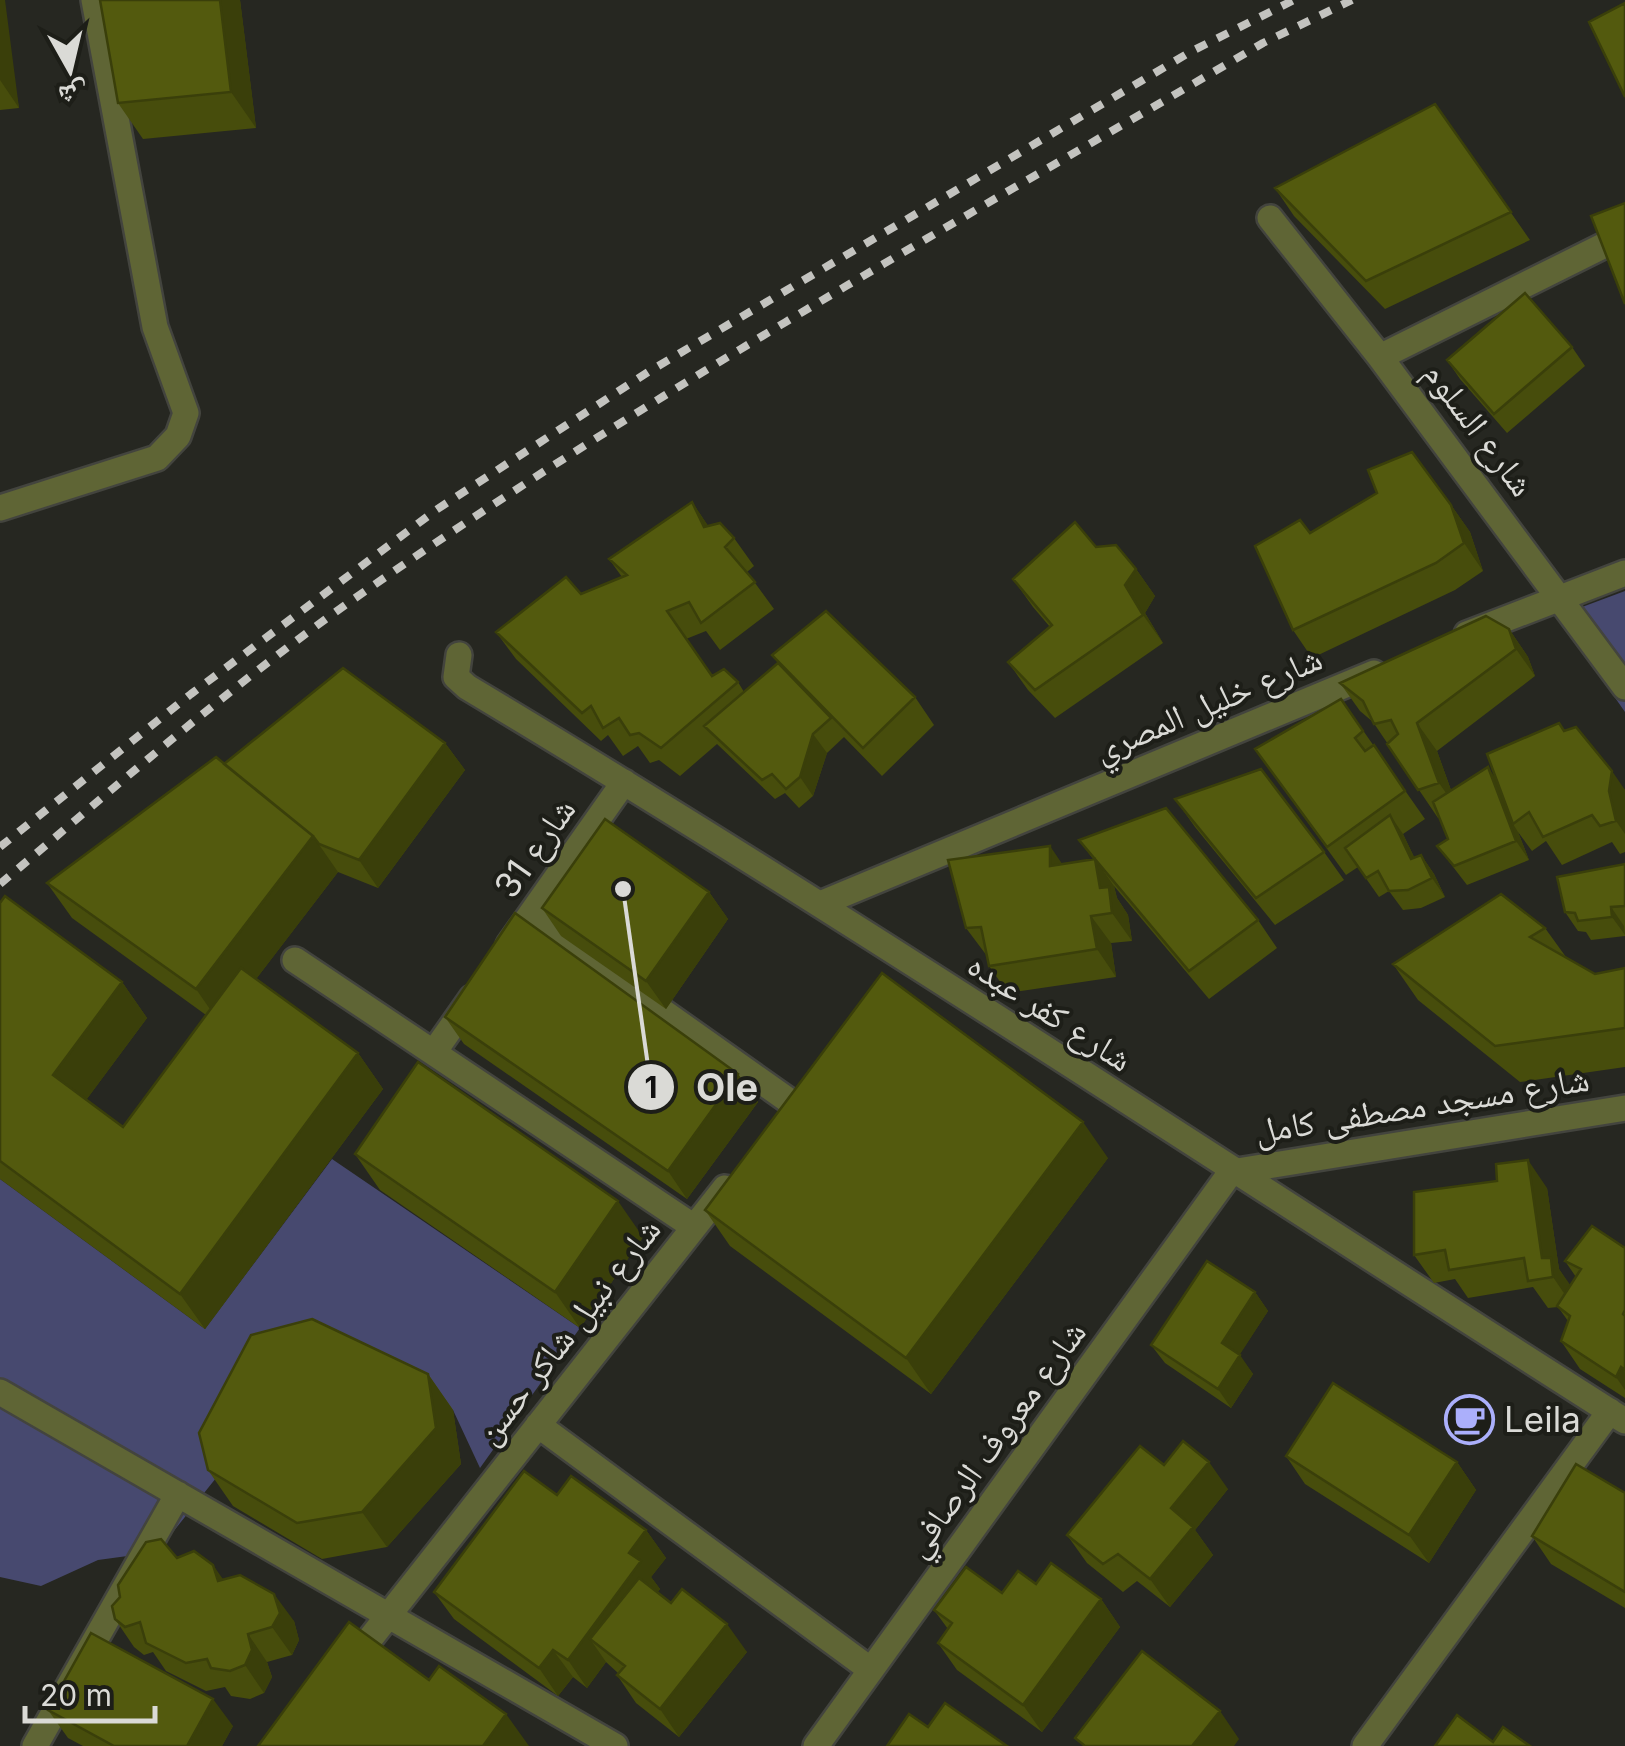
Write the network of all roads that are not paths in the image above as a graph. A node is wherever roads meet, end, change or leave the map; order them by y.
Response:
1 (94, 0) edge
2 (1270, 218) dead end
3 (1625, 235) edge
4 (1380, 357) junction
5 (0, 508) edge
6 (1625, 573) edge
7 (1560, 595) junction
8 (1452, 640) edge
9 (459, 655) dead end
10 (1398, 663) edge
11 (1625, 687) edge
12 (624, 782) junction
13 (820, 904) junction
14 (529, 917) junction
15 (295, 960) dead end
16 (434, 1052) junction
17 (791, 1103) edge
18 (1625, 1108) edge
19 (743, 1165) edge
20 (1231, 1172) junction
21 (694, 1226) junction
22 (0, 1392) edge
23 (1618, 1416) edge
24 (538, 1426) junction
25 (178, 1494) junction
26 (388, 1616) junction
27 (871, 1670) junction
28 (332, 1688) edge
29 (35, 1746) edge
30 (615, 1746) edge
31 (816, 1746) edge
32 (1366, 1746) edge

1 - 5 street
2 - 4 street, شارع السلوم
3 - 4 street
4 - 7 street, شارع السلوم
6 - 7 street
7 - 8 street
7 - 11 street, شارع السلوم
9 - 12 street, شارع كفر عبده
10 - 13 street, شارع خليل المصري
12 - 13 street, شارع كفر عبده
12 - 14 street, شارع 31
13 - 20 street, شارع كفر عبده
14 - 16 street, شارع 31
14 - 17 street
15 - 16 street
16 - 21 street
18 - 20 street, شارع مسجد مصطفى كامل
19 - 21 street, شارع نبيل شاكر حسن
20 - 23 street, شارع كفر عبده
20 - 27 street, شارع معروف الرصافي
21 - 24 street, شارع نبيل شاكر حسن
22 - 25 street
23 - 32 street
24 - 26 street, شارع نبيل شاكر حسن
24 - 27 street
25 - 26 street
25 - 29 street
26 - 28 street, شارع نبيل شاكر حسن
26 - 30 street
27 - 31 street, شارع معروف الرصافي

